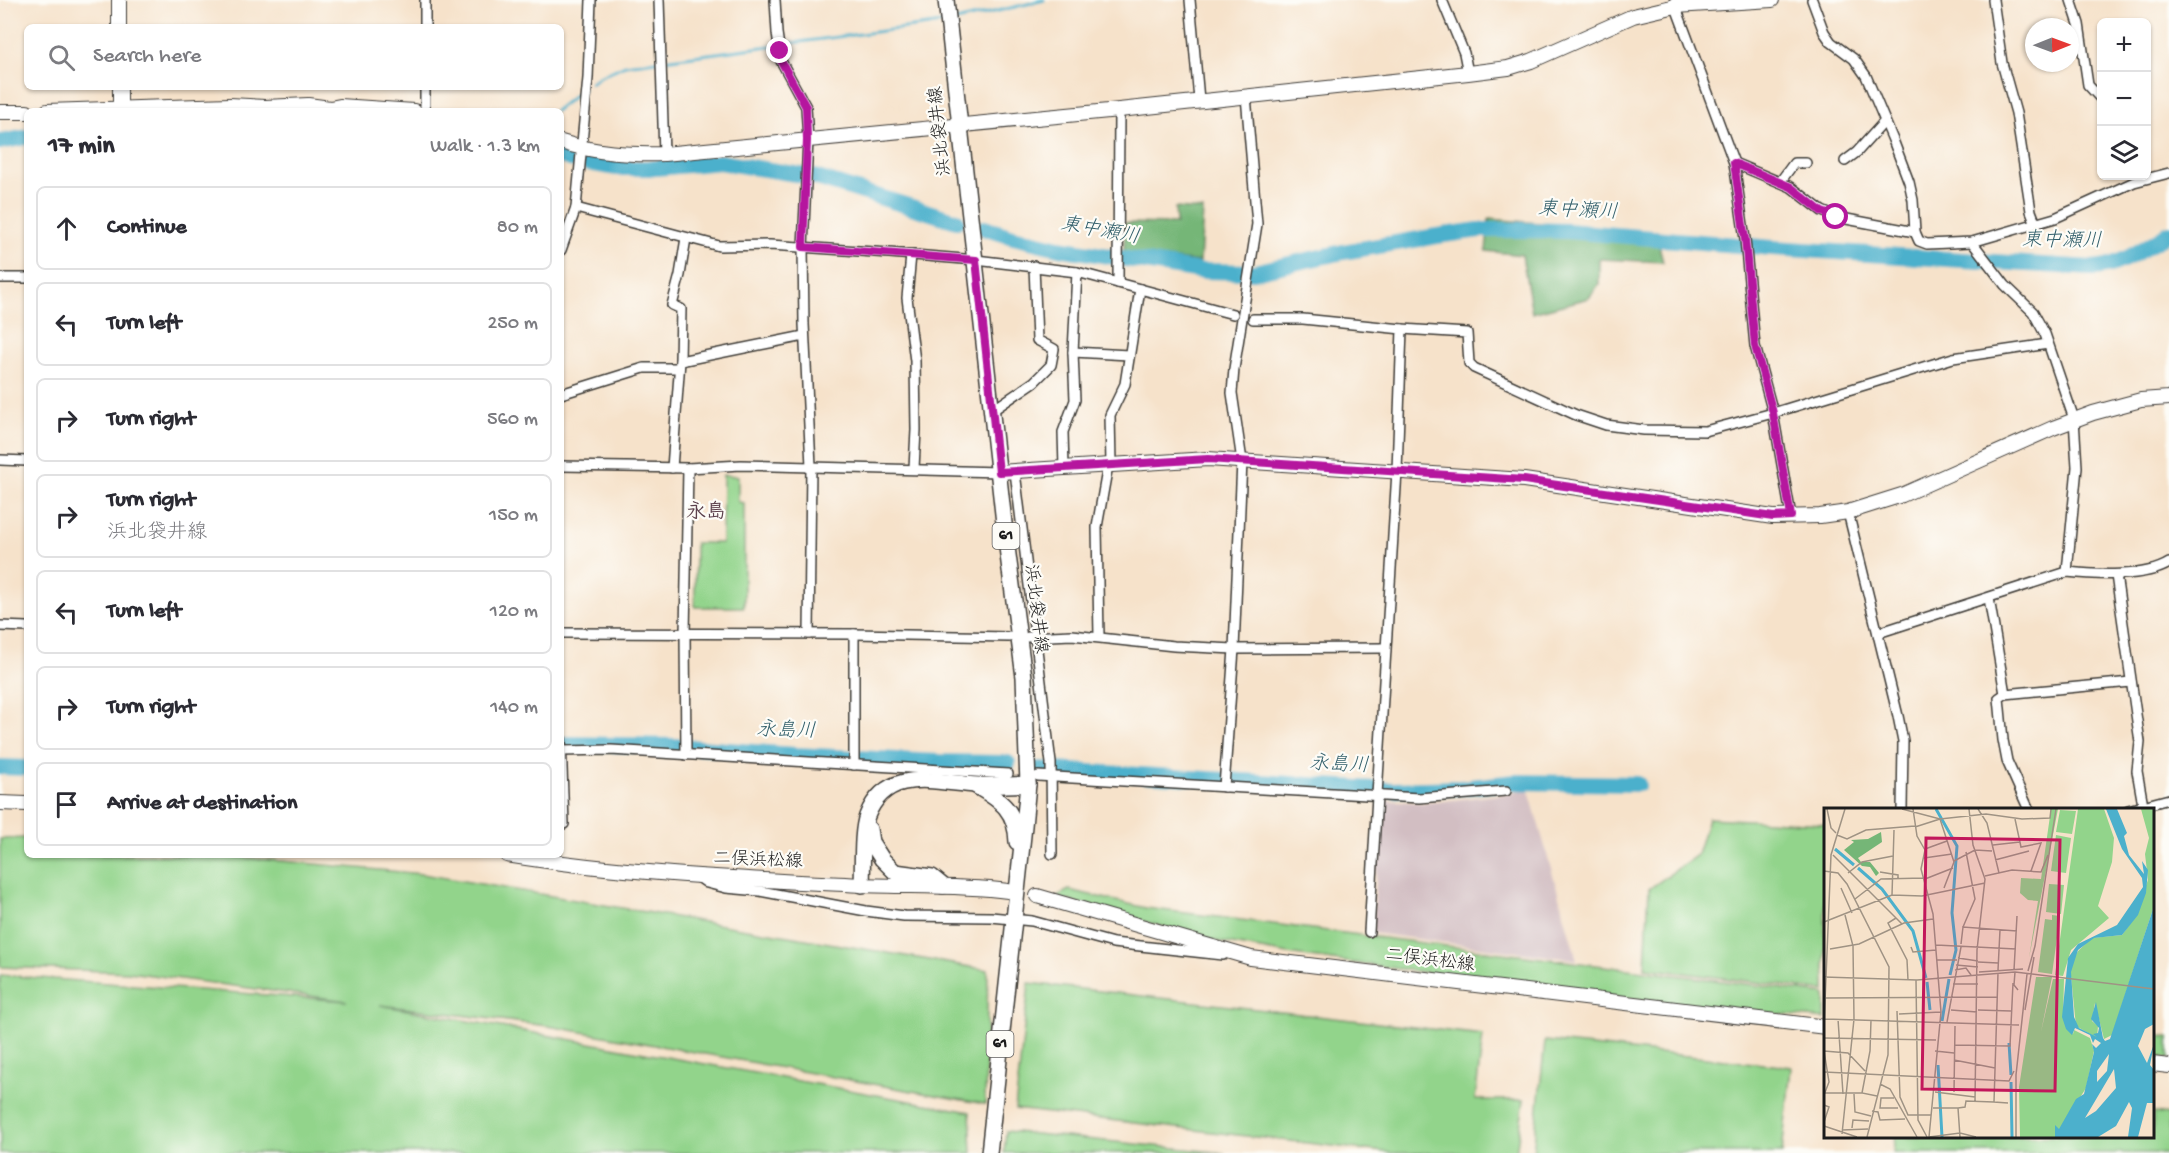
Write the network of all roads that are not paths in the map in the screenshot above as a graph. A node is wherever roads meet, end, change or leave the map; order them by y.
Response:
1 (119, 0) edge
2 (425, 0) edge
3 (591, 0) edge
4 (659, 0) edge
5 (775, 0) edge
6 (946, 0) edge
7 (1190, 0) edge
8 (1442, 0) edge
9 (1772, 0) edge
10 (1812, 0) edge
11 (1993, 0) edge
12 (2071, 0) edge
13 (1674, 3) edge
14 (119, 24) edge
15 (425, 24) edge
16 (1468, 73) junction
17 (120, 90) edge
18 (425, 90) edge
19 (2097, 95) edge
20 (1246, 96) junction
21 (1199, 100) junction
22 (120, 108) edge
23 (164, 108) edge
24 (321, 108) edge
25 (335, 108) edge
26 (370, 108) edge
27 (425, 108) edge
28 (1119, 110) junction
29 (0, 112) edge
30 (24, 112) edge
31 (1885, 121) junction
32 (959, 124) junction
33 (807, 140) junction
34 (564, 143) edge
35 (583, 149) junction
36 (664, 154) junction
37 (1845, 161) dead end
38 (1806, 162) dead end
39 (1734, 163) junction
40 (2169, 173) edge
41 (2151, 176) edge
42 (2138, 180) edge
43 (1780, 182) junction
44 (576, 208) junction
45 (2036, 224) junction
46 (1915, 232) junction
47 (686, 238) junction
48 (564, 242) edge
49 (1972, 242) junction
50 (803, 247) junction
51 (911, 255) junction
52 (976, 260) junction
53 (1034, 266) junction
54 (1077, 272) junction
55 (0, 278) edge
56 (24, 278) edge
57 (1118, 283) junction
58 (1140, 289) junction
59 (1233, 314) dead end
60 (1253, 319) dead end
61 (1402, 329) junction
62 (804, 336) junction
63 (2048, 344) junction
64 (1073, 352) junction
65 (1129, 355) junction
66 (680, 364) junction
67 (564, 393) edge
68 (2169, 398) edge
69 (993, 410) junction
70 (1773, 413) junction
71 (2074, 419) junction
72 (0, 460) edge
73 (24, 461) edge
74 (1242, 461) junction
75 (1110, 465) junction
76 (564, 466) edge
77 (811, 466) junction
78 (672, 468) junction
79 (688, 468) junction
80 (914, 468) junction
81 (1064, 468) junction
82 (1396, 471) junction
83 (1007, 472) junction
84 (1848, 512) junction
85 (1791, 516) junction
86 (2169, 562) edge
87 (2067, 572) junction
88 (2116, 575) junction
89 (1989, 598) junction
90 (0, 626) edge
91 (24, 627) edge
92 (564, 633) edge
93 (1878, 633) junction
94 (685, 634) junction
95 (809, 634) junction
96 (854, 634) junction
97 (1009, 637) dead end
98 (1031, 637) junction
99 (1099, 637) junction
100 (1385, 648) junction
101 (1234, 649) junction
102 (2131, 682) junction
103 (2005, 694) junction
104 (564, 750) edge
105 (686, 755) junction
106 (854, 761) junction
107 (1008, 774) dead end
108 (1051, 777) junction
109 (1033, 780) junction
110 (1224, 783) junction
111 (976, 785) junction
112 (1506, 791) dead end
113 (1377, 792) junction
114 (2169, 799) edge
115 (0, 803) edge
116 (24, 804) edge
117 (2143, 805) junction
118 (1902, 808) edge
119 (2028, 808) edge
120 (2134, 808) edge
121 (866, 817) junction
122 (1052, 854) dead end
123 (525, 858) edge
124 (1018, 875) junction
125 (697, 876) junction
126 (862, 885) junction
127 (943, 886) junction
128 (1008, 891) dead end
129 (1037, 896) dead end
130 (1013, 928) junction
131 (1369, 932) dead end
132 (1238, 956) junction
133 (1824, 1027) edge
134 (2154, 1064) edge
135 (2169, 1066) edge
136 (989, 1153) edge

1 - 14 street
2 - 15 street
3 - 35 street
4 - 36 street
5 - 33 street
6 - 32 main road, 浜北袋井線 / 61
7 - 21 street
8 - 16 street
9 - 13 street
10 - 31 street
11 - 45 street
12 - 19 street
13 - 16 street
13 - 39 street
16 - 20 street
17 - 22 street
18 - 27 street
20 - 21 street
20 - 74 street
21 - 28 street
23 - 24 street
25 - 26 street
28 - 32 street
28 - 57 street
29 - 30 street
31 - 37 street
31 - 46 street
32 - 33 street
32 - 52 main road, 浜北袋井線 / 61
33 - 36 street
33 - 50 street
34 - 35 street
35 - 36 street
35 - 44 street
38 - 43 street
39 - 43 street
39 - 70 street
40 - 41 street
42 - 45 street
43 - 46 street
44 - 47 street
44 - 48 street
45 - 49 street
46 - 49 street
47 - 50 street
47 - 66 street
49 - 63 street
50 - 51 street
50 - 62 street
51 - 52 street
51 - 80 street
52 - 53 street
52 - 69 main road, 浜北袋井線 / 61
53 - 54 street
53 - 69 street
54 - 57 street
54 - 64 street
55 - 56 street
57 - 58 street
58 - 59 street
58 - 65 street
60 - 61 street
61 - 70 street
61 - 82 street
62 - 66 street
62 - 77 street
63 - 70 street
63 - 71 street
64 - 65 street
64 - 81 street
65 - 75 street
66 - 67 street
66 - 78 street
68 - 71 street
69 - 83 main road, 浜北袋井線 / 61
70 - 85 street
71 - 84 street
71 - 87 street
72 - 73 street
74 - 75 street
74 - 82 street
74 - 101 street
75 - 81 street
75 - 99 street
76 - 78 street
77 - 79 street
77 - 80 street
77 - 95 street
78 - 79 street
79 - 94 street
80 - 83 street
81 - 83 street
82 - 85 street
82 - 100 street
83 - 98 street
83 - 109 main road, 浜北袋井線 / 61
84 - 85 street
84 - 93 street
86 - 88 street
87 - 88 street
87 - 89 street
88 - 102 street
89 - 93 street
89 - 103 street
90 - 91 street
92 - 94 street
93 - 118 street
94 - 95 street
94 - 105 street
95 - 96 street
96 - 97 street
96 - 106 street
98 - 99 street
98 - 108 street
99 - 101 street
100 - 101 street
100 - 113 street
101 - 110 street
102 - 103 street
102 - 117 street
103 - 119 street
104 - 105 street
105 - 106 street
106 - 107 street
108 - 109 street
108 - 110 street
108 - 122 street
109 - 111 main road
109 - 124 main road, 浜北袋井線 / 61
110 - 113 street
111 - 121 main road
111 - 124 main road
112 - 113 street
113 - 131 street
114 - 117 street
115 - 116 street
117 - 120 street
121 - 126 main road
121 - 127 main road
123 - 125 street, 二俣浜松線
124 - 130 main road, 浜北袋井線 / 61
125 - 126 street, 二俣浜松線
125 - 130 street
126 - 127 street, 二俣浜松線
127 - 128 street, 二俣浜松線
129 - 132 street, 二俣浜松線
130 - 132 street
130 - 136 main road, 浜北袋井線 / 61
132 - 133 street, 二俣浜松線
134 - 135 street

